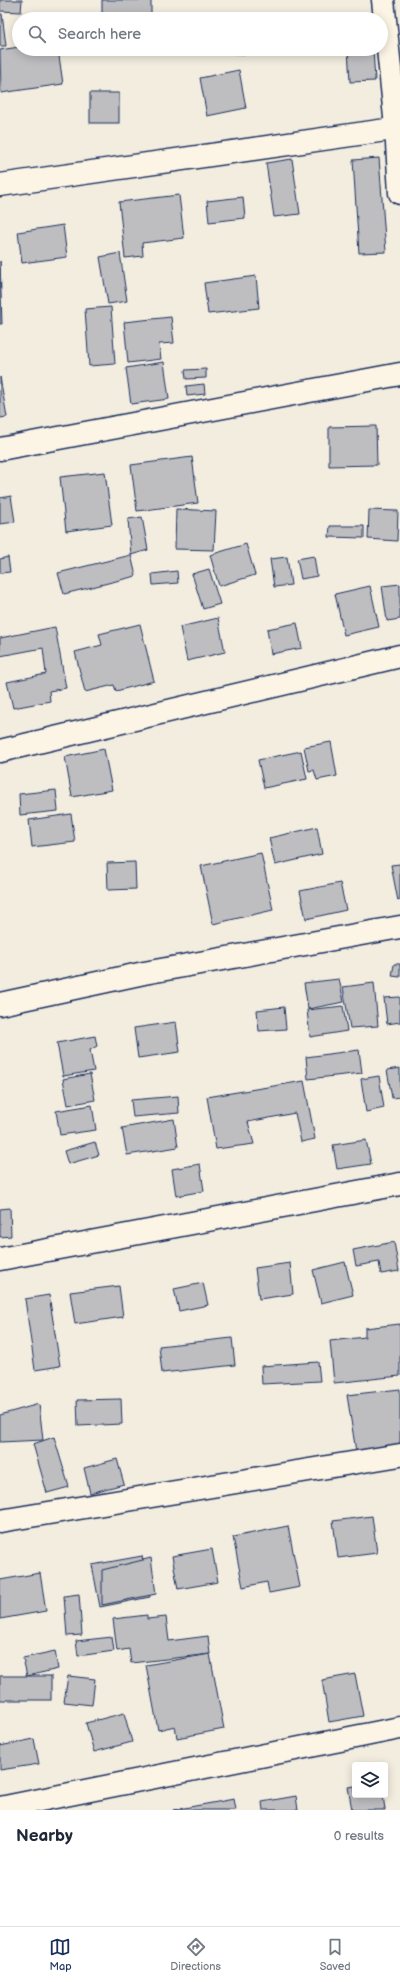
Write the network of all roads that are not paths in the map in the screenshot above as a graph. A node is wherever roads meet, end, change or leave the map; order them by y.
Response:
1 (383, 0) edge
2 (384, 12) edge
3 (388, 42) edge
4 (398, 127) edge
5 (0, 185) edge
6 (400, 193) edge
7 (400, 374) edge
8 (0, 449) edge
9 (400, 656) edge
10 (0, 750) edge
11 (400, 927) edge
12 (0, 1004) edge
13 (400, 1184) edge
14 (0, 1259) edge
15 (400, 1455) edge
16 (0, 1521) edge
17 (400, 1728) edge
18 (0, 1808) edge

1 - 2 street
3 - 4 street
4 - 5 street
4 - 6 street
7 - 8 street
9 - 10 street
11 - 12 street
13 - 14 street
15 - 16 street
17 - 18 street

